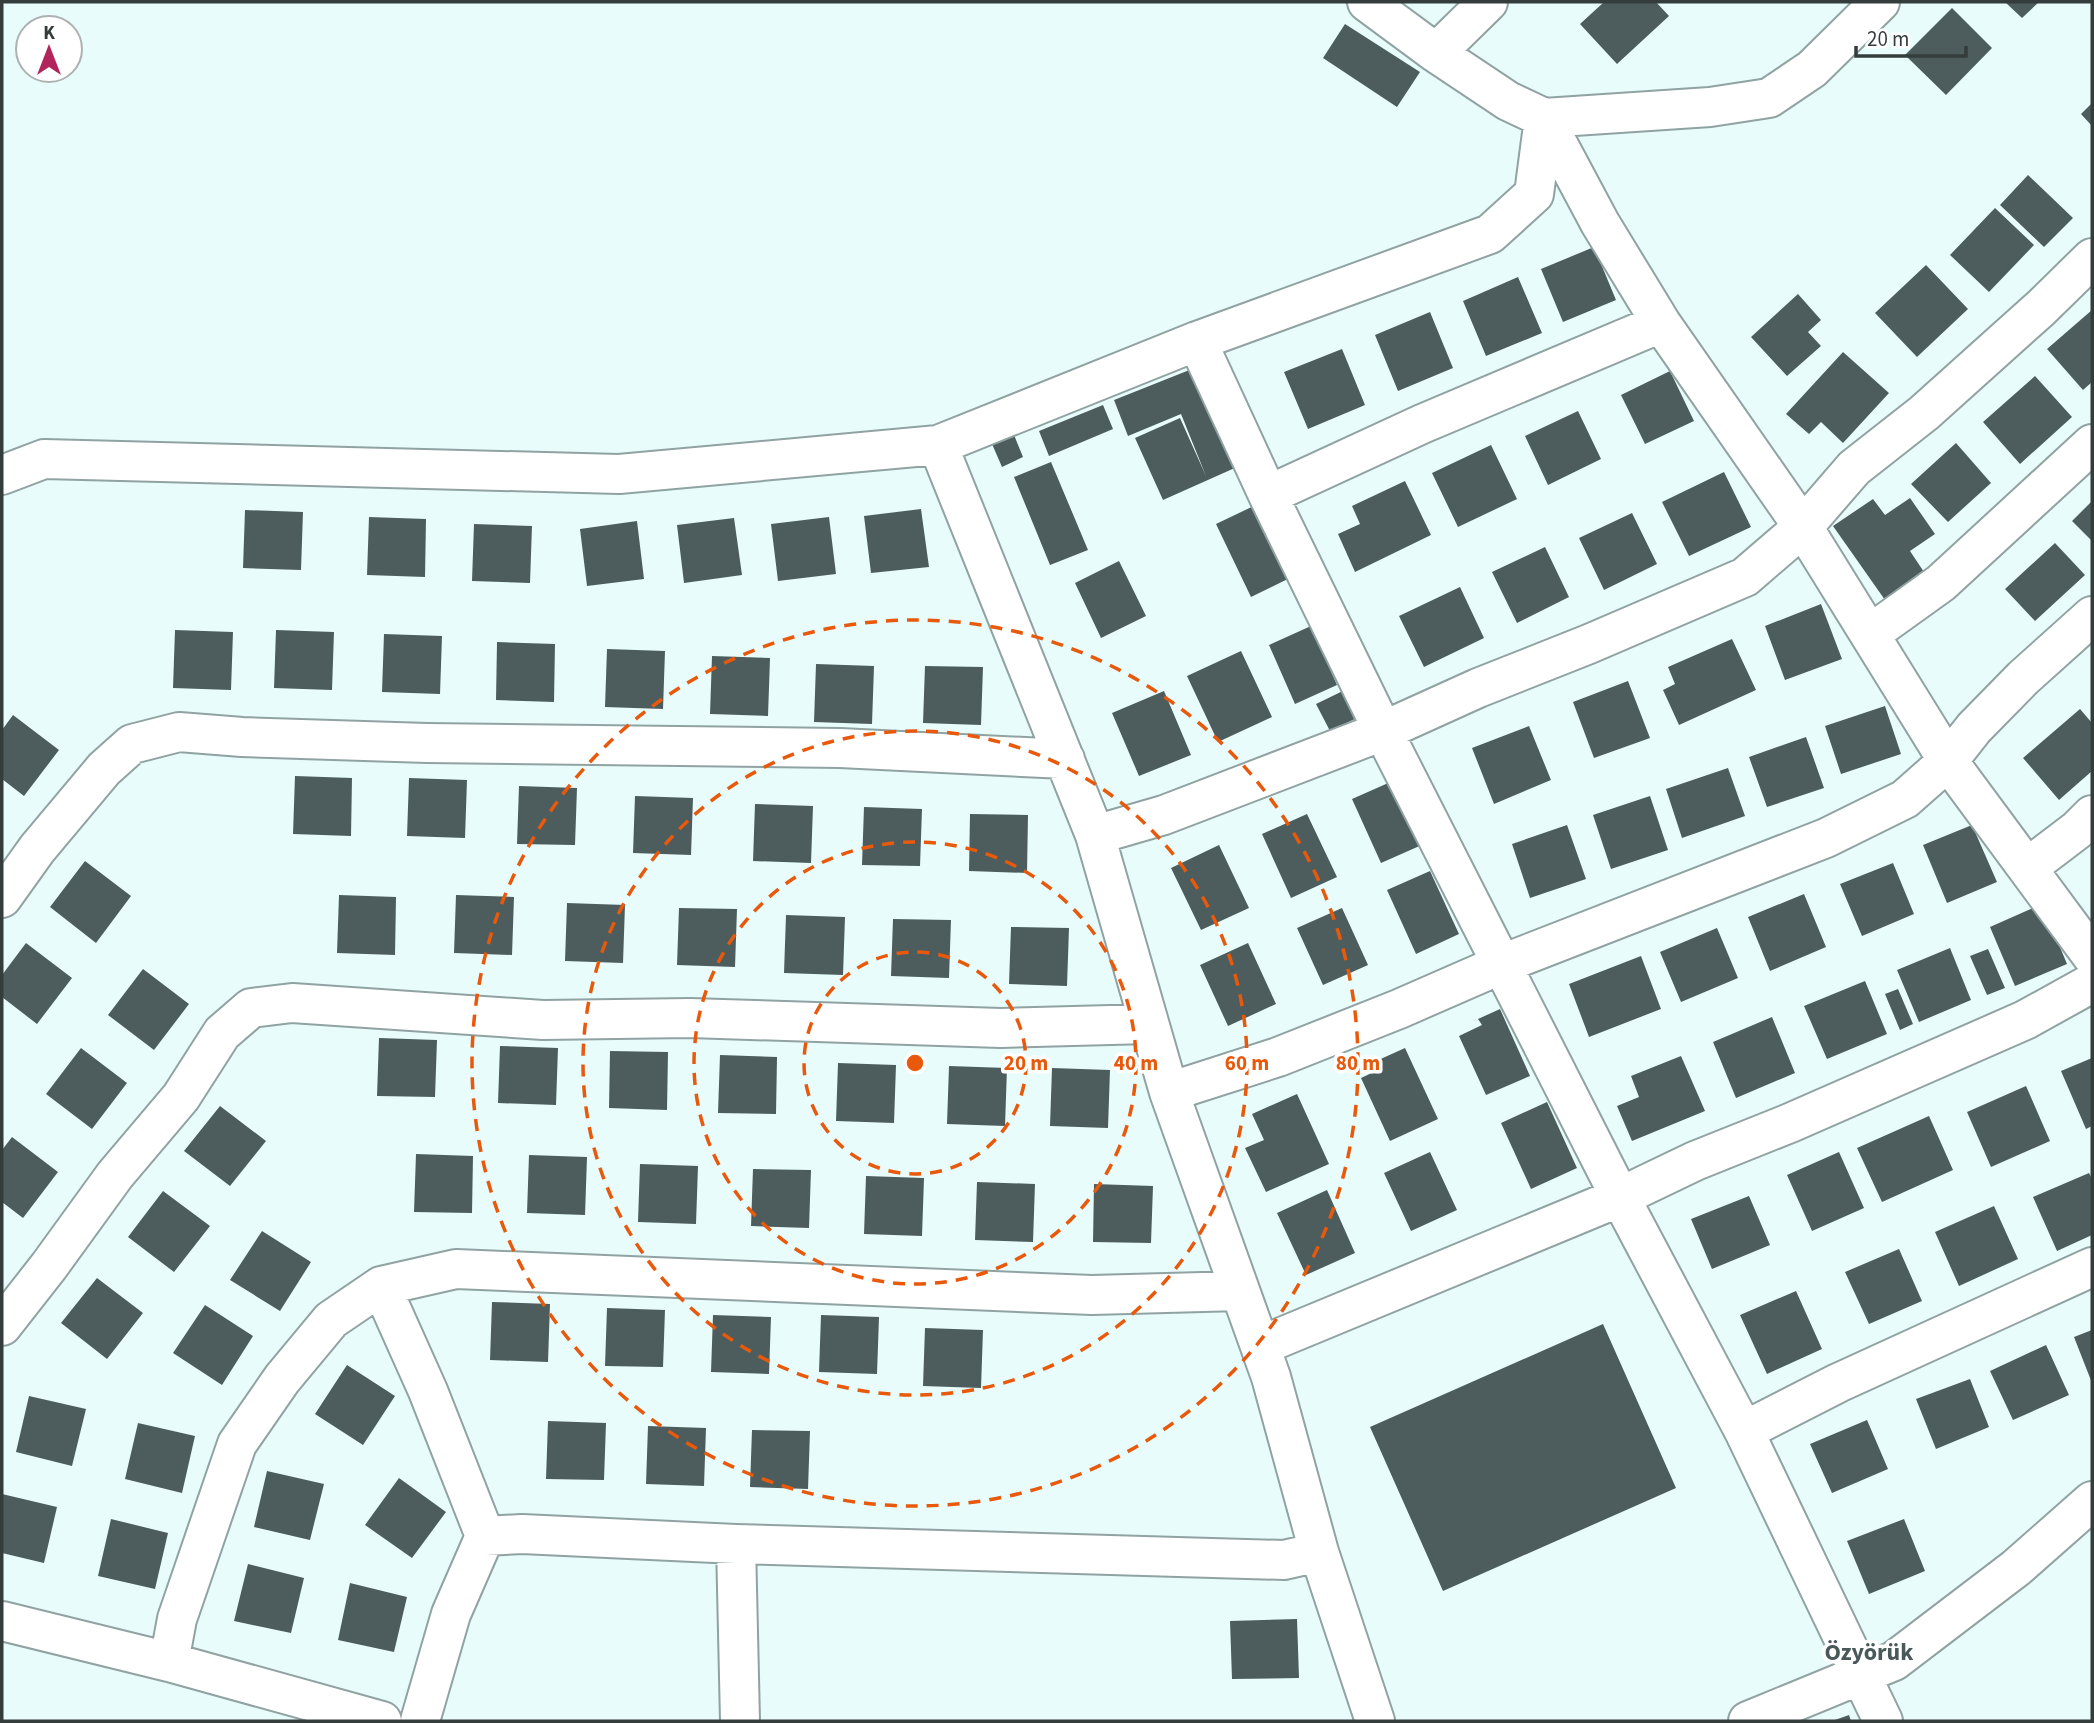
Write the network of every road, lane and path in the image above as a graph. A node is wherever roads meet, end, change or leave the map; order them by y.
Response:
1 (1367, 2) edge
2 (1488, 2) edge
3 (1880, 2) edge
4 (1436, 53) junction
5 (1544, 118) junction
6 (2092, 258) edge
7 (1661, 323) junction
8 (1197, 341) junction
9 (2092, 444) edge
10 (938, 445) junction
11 (2, 475) edge
12 (1268, 495) junction
13 (1803, 527) junction
14 (2092, 617) edge
15 (1870, 634) junction
16 (1383, 731) junction
17 (1065, 759) junction
18 (1948, 761) junction
19 (2092, 815) edge
20 (1096, 835) junction
21 (2028, 868) junction
22 (2, 898) edge
23 (2092, 956) edge
24 (1502, 964) junction
25 (2092, 983) edge
26 (1149, 1024) junction
27 (1169, 1092) junction
28 (1620, 1197) junction
29 (2092, 1267) edge
30 (381, 1286) junction
31 (1240, 1291) junction
32 (2, 1326) edge
33 (1260, 1346) junction
34 (1744, 1431) junction
35 (2092, 1501) edge
36 (485, 1536) junction
37 (736, 1544) junction
38 (1319, 1552) junction
39 (2, 1621) edge
40 (169, 1662) junction
41 (1861, 1675) junction
42 (382, 1721) edge
43 (420, 1721) edge
44 (740, 1721) edge
45 (1375, 1721) edge
46 (1748, 1721) edge
47 (1883, 1721) edge

1 - 4 street
2 - 4 street
3 - 5 street
4 - 5 street
5 - 7 street
5 - 8 street
6 - 13 street
7 - 12 street
7 - 13 street
8 - 10 street
8 - 12 street
9 - 15 street
10 - 11 street
10 - 17 street
12 - 16 street
13 - 15 street
13 - 16 street
14 - 18 street
15 - 18 street
16 - 20 street
16 - 24 street
17 - 20 street
17 - 22 street
18 - 21 street
18 - 24 street
19 - 21 street
20 - 26 street
21 - 23 street
24 - 27 street
24 - 28 street
25 - 28 street
26 - 27 street
26 - 32 street
27 - 31 street
28 - 33 street
28 - 34 street
29 - 34 street
30 - 31 street
30 - 36 street
30 - 40 street
31 - 33 street
33 - 38 street
34 - 41 street
35 - 41 street
36 - 37 street
36 - 43 street
37 - 38 street
37 - 44 street
38 - 45 street
39 - 40 street
40 - 42 street
41 - 46 street
41 - 47 street

